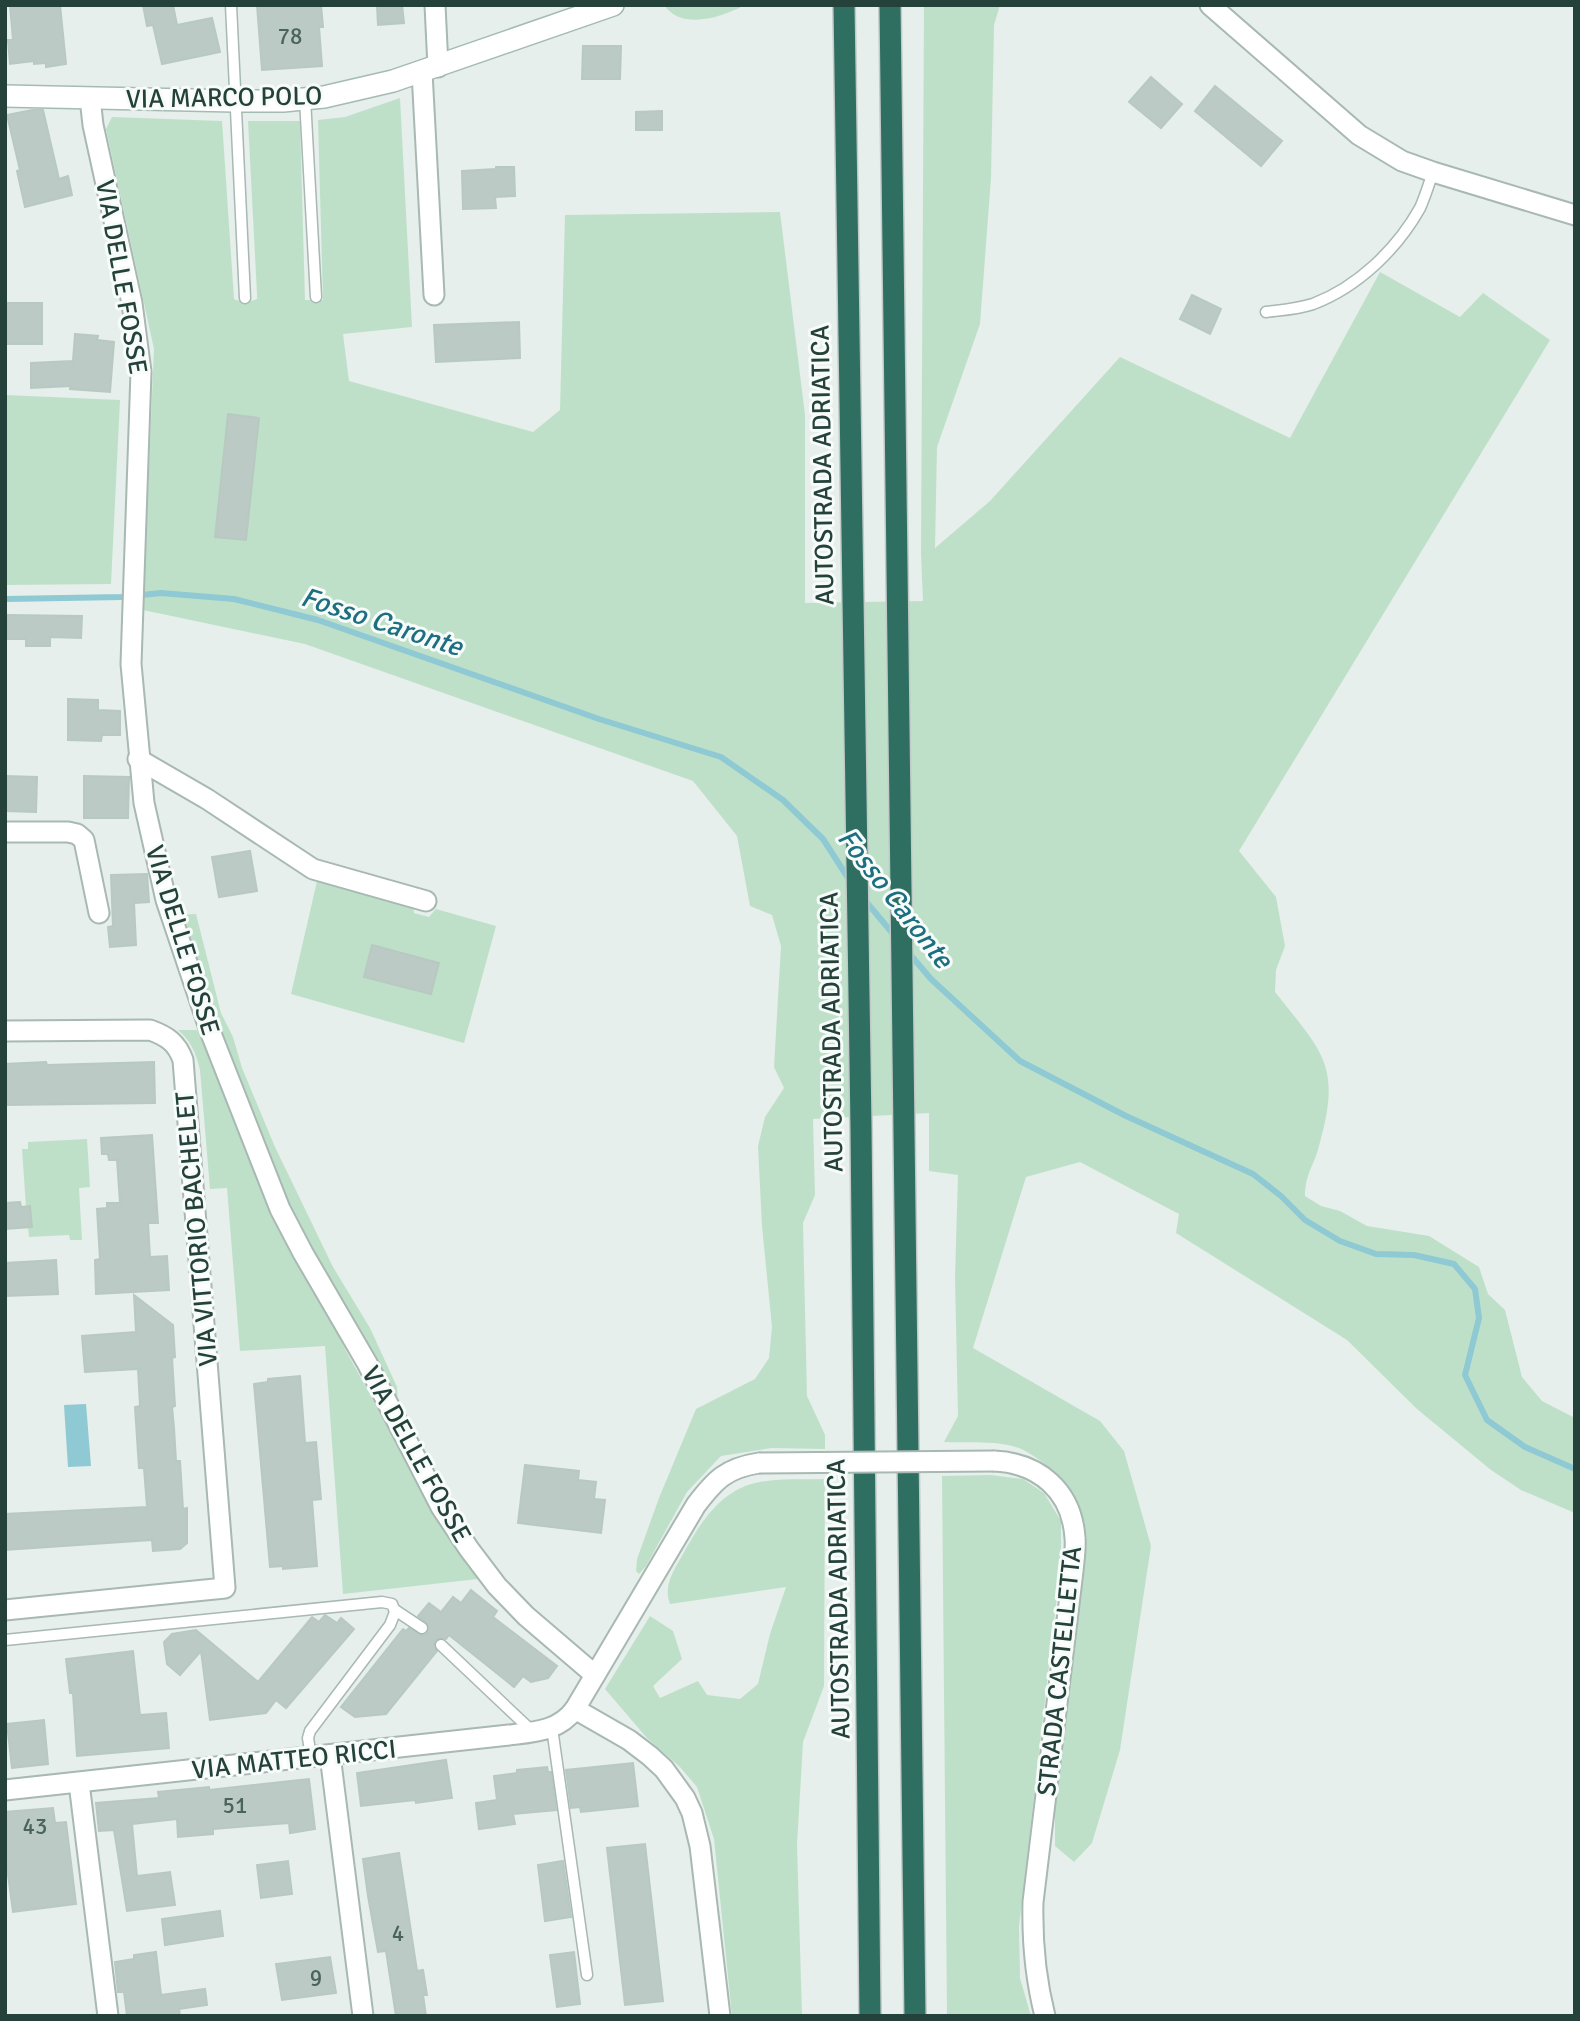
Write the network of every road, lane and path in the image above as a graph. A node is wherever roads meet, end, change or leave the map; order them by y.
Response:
1 (231, 5) edge
2 (435, 5) edge
3 (613, 5) edge
4 (844, 5) edge
5 (890, 5) edge
6 (1210, 5) edge
7 (430, 69) junction
8 (5, 96) edge
9 (90, 98) junction
10 (305, 99) junction
11 (235, 101) junction
12 (1433, 172) junction
13 (1575, 215) edge
14 (434, 295) dead end
15 (316, 297) dead end
16 (245, 298) dead end
17 (1266, 312) dead end
18 (138, 759) junction
19 (5, 832) edge
20 (426, 901) dead end
21 (99, 913) dead end
22 (5, 1031) edge
23 (5, 1610) edge
24 (396, 1610) junction
25 (422, 1628) dead end
26 (5, 1640) edge
27 (441, 1645) dead end
28 (595, 1675) junction
29 (575, 1709) junction
30 (543, 1730) junction
31 (320, 1756) junction
32 (79, 1783) junction
33 (5, 1790) edge
34 (587, 1975) dead end
35 (108, 2016) edge
36 (363, 2016) edge
37 (720, 2016) edge
38 (870, 2016) edge
39 (915, 2016) edge
40 (1045, 2016) edge

1 - 11 lane
2 - 7 street
3 - 7 street, VIA MARCO POLO
4 - 38 highway, AUTOSTRADA ADRIATICA
5 - 39 highway
6 - 12 street
7 - 10 street, VIA MARCO POLO
7 - 14 street
8 - 9 street, VIA MARCO POLO
9 - 11 street, VIA MARCO POLO
9 - 18 street, VIA DELLE FOSSE
10 - 11 street, VIA MARCO POLO
10 - 15 lane
11 - 16 lane
12 - 13 street
12 - 17 lane
18 - 20 street
18 - 28 street, VIA DELLE FOSSE
19 - 21 street
22 - 23 street, VIA VITTORIO BACHELET
24 - 25 lane
24 - 26 lane
24 - 31 lane
27 - 30 lane
28 - 29 street, STRADA CASTELLETTA
28 - 40 street, STRADA CASTELLETTA, bridge
29 - 30 street
29 - 37 street
30 - 31 street, VIA MATTEO RICCI
30 - 34 lane
31 - 32 street, VIA MATTEO RICCI
31 - 36 street
32 - 33 street, VIA MATTEO RICCI
32 - 35 street

